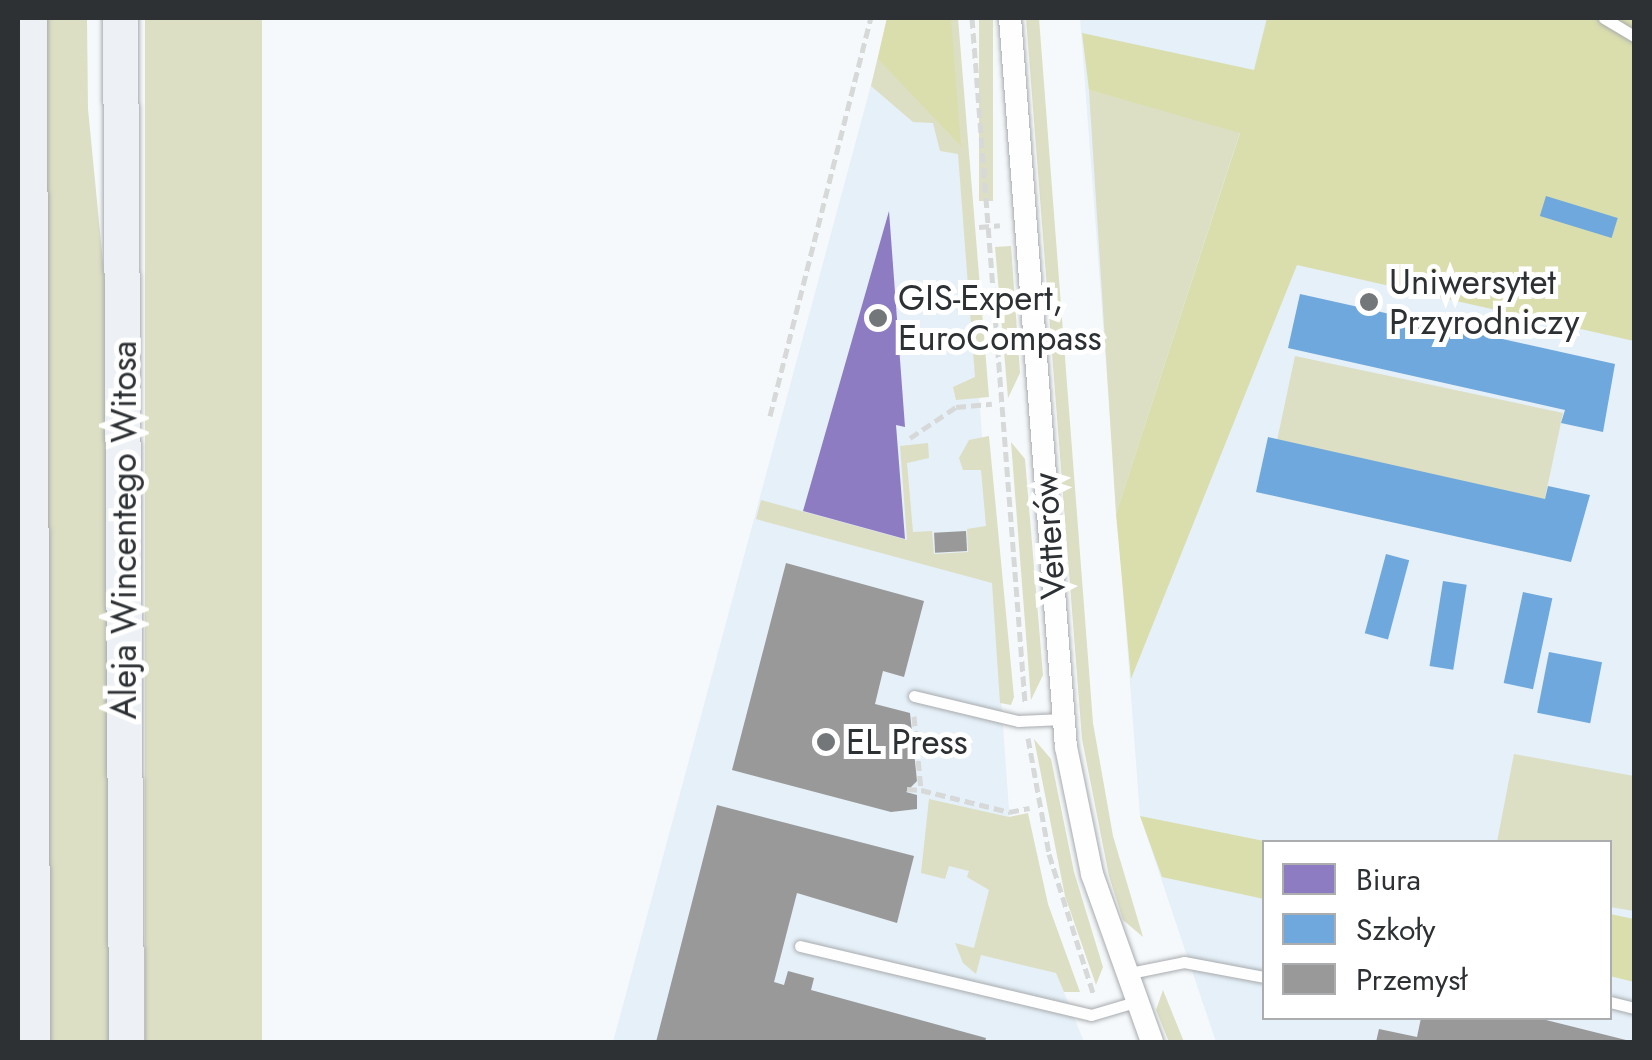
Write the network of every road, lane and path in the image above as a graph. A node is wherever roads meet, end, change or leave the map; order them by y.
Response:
1 (28, 18) edge
2 (120, 18) edge
3 (871, 18) edge
4 (972, 18) edge
5 (1010, 18) edge
6 (1604, 18) edge
7 (1634, 36) edge
8 (1003, 225) dead end
9 (984, 226) junction
10 (992, 404) dead end
11 (770, 416) dead end
12 (910, 438) dead end
13 (912, 702) joint
14 (1063, 719) junction
15 (1026, 721) junction
16 (907, 788) dead end
17 (921, 790) junction
18 (1030, 808) dead end
19 (800, 946) dead end
20 (1125, 974) junction
21 (1262, 977) edge
22 (1135, 1002) junction
23 (1100, 1014) junction
24 (32, 1042) edge
25 (126, 1042) edge
26 (1152, 1042) edge

1 - 24 main road
2 - 25 main road, Aleja Wincentego Witosa
3 - 11 path
4 - 9 path
5 - 14 street, Vetterów
6 - 7 lane
8 - 9 path
9 - 15 path
10 - 12 path
13 - 15 lane
13 - 17 path
14 - 15 lane
14 - 20 street, Vetterów
15 - 23 path
16 - 17 path
17 - 18 path
19 - 23 lane
20 - 21 lane
20 - 22 street, Vetterów
22 - 23 lane
22 - 26 street, Vetterów

